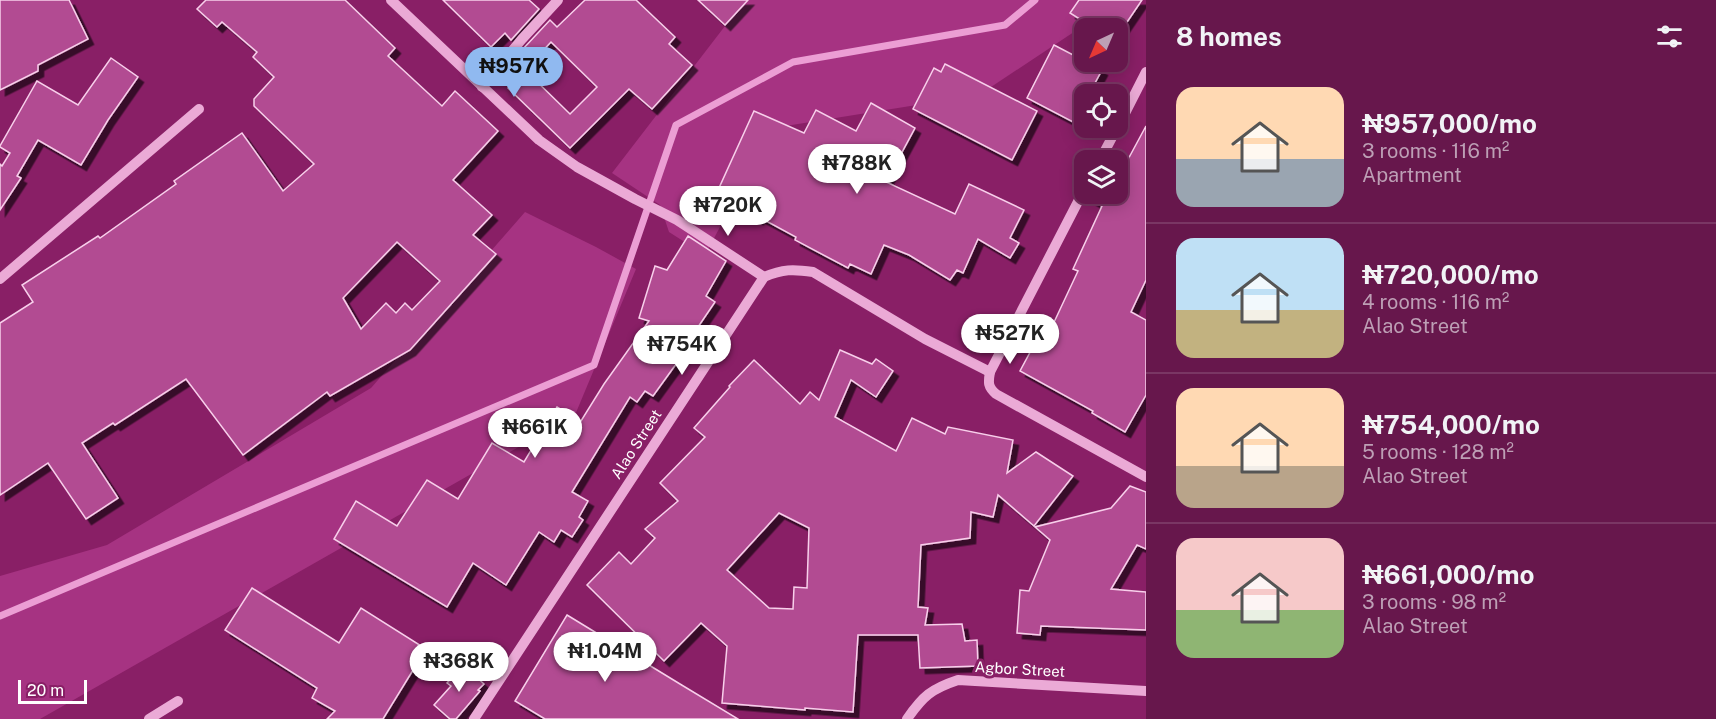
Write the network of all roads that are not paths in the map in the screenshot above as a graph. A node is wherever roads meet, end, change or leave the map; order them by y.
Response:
1 (391, 0) edge
2 (558, 0) edge
3 (1146, 72) edge
4 (482, 87) junction
5 (1128, 106) edge
6 (199, 109) dead end
7 (1077, 204) edge
8 (764, 277) junction
9 (0, 279) edge
10 (990, 372) junction
11 (1146, 477) edge
12 (1146, 691) edge
13 (178, 701) dead end
14 (149, 719) edge
15 (474, 719) edge
16 (906, 719) edge

1 - 4 street
2 - 4 street
3 - 5 street
4 - 8 street
6 - 9 street
7 - 10 street
8 - 10 street
8 - 15 street, Alao Street
10 - 11 street
12 - 16 street, Agbor Street
13 - 14 street

